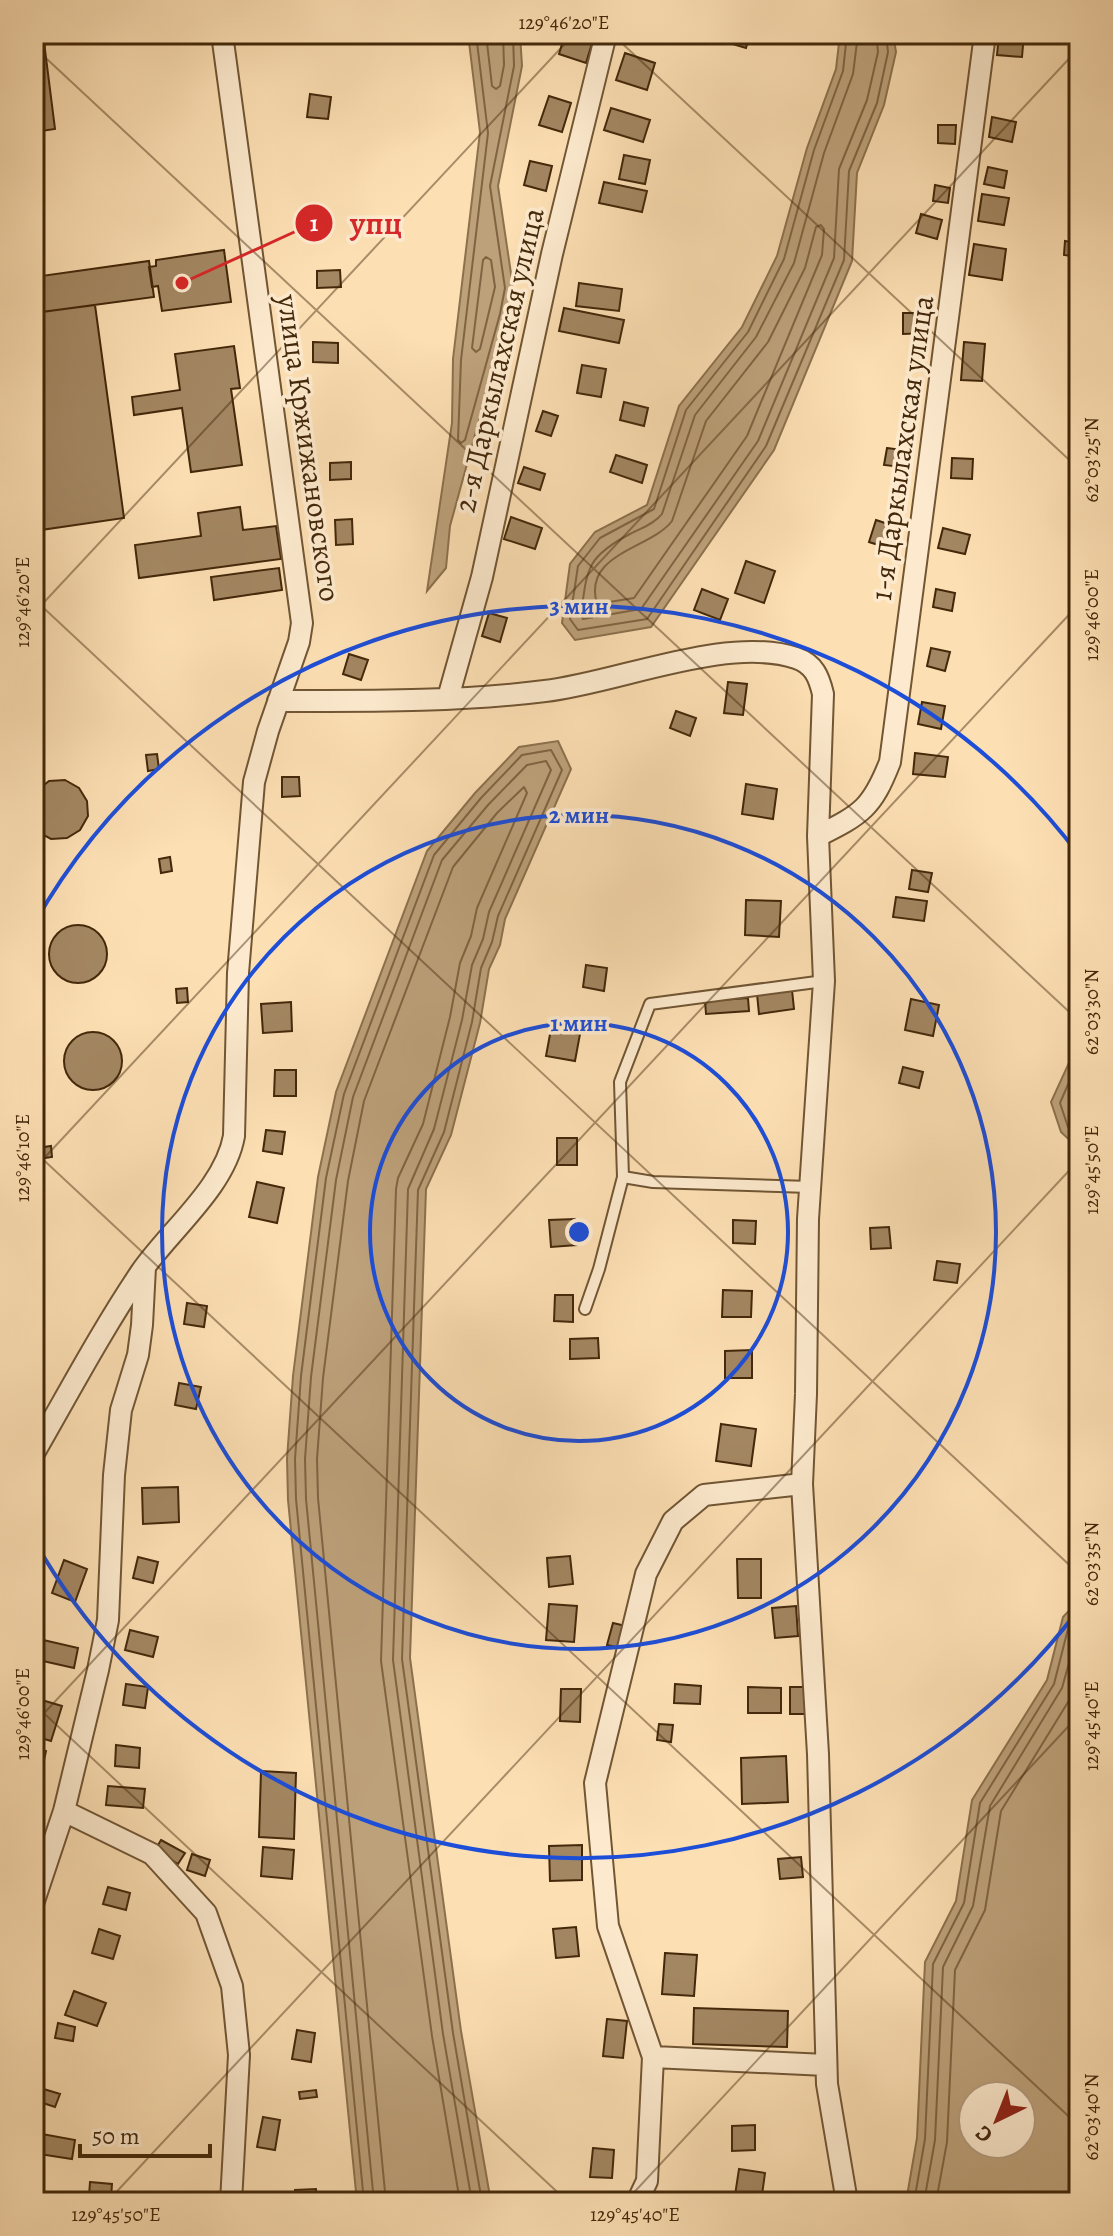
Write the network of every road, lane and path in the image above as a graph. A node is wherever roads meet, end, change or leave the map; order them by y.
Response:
1 (222, 34) edge
2 (606, 34) edge
3 (985, 34) edge
4 (448, 698) junction
5 (278, 701) junction
6 (818, 836) junction
7 (824, 981) junction
8 (623, 1177) junction
9 (810, 1187) junction
10 (145, 1267) junction
11 (585, 1309) dead end
12 (34, 1453) edge
13 (802, 1484) junction
14 (64, 1811) junction
15 (34, 1901) edge
16 (653, 2057) junction
17 (826, 2065) junction
18 (231, 2202) edge
19 (637, 2202) edge
20 (847, 2202) edge

1 - 5 street, улица Кржижановского
2 - 4 street, 2-я Даркылахская улица
3 - 6 street, 1-я Даркылахская улица
4 - 5 street
4 - 6 street
5 - 10 street, улица Кржижановского
6 - 7 street
7 - 8 lane
7 - 9 street
8 - 9 lane
8 - 11 lane
9 - 13 street
10 - 12 street, улица Кржижановского
10 - 14 street
13 - 16 street
13 - 17 street
14 - 15 street
14 - 18 street
16 - 17 street
16 - 19 street
17 - 20 street

